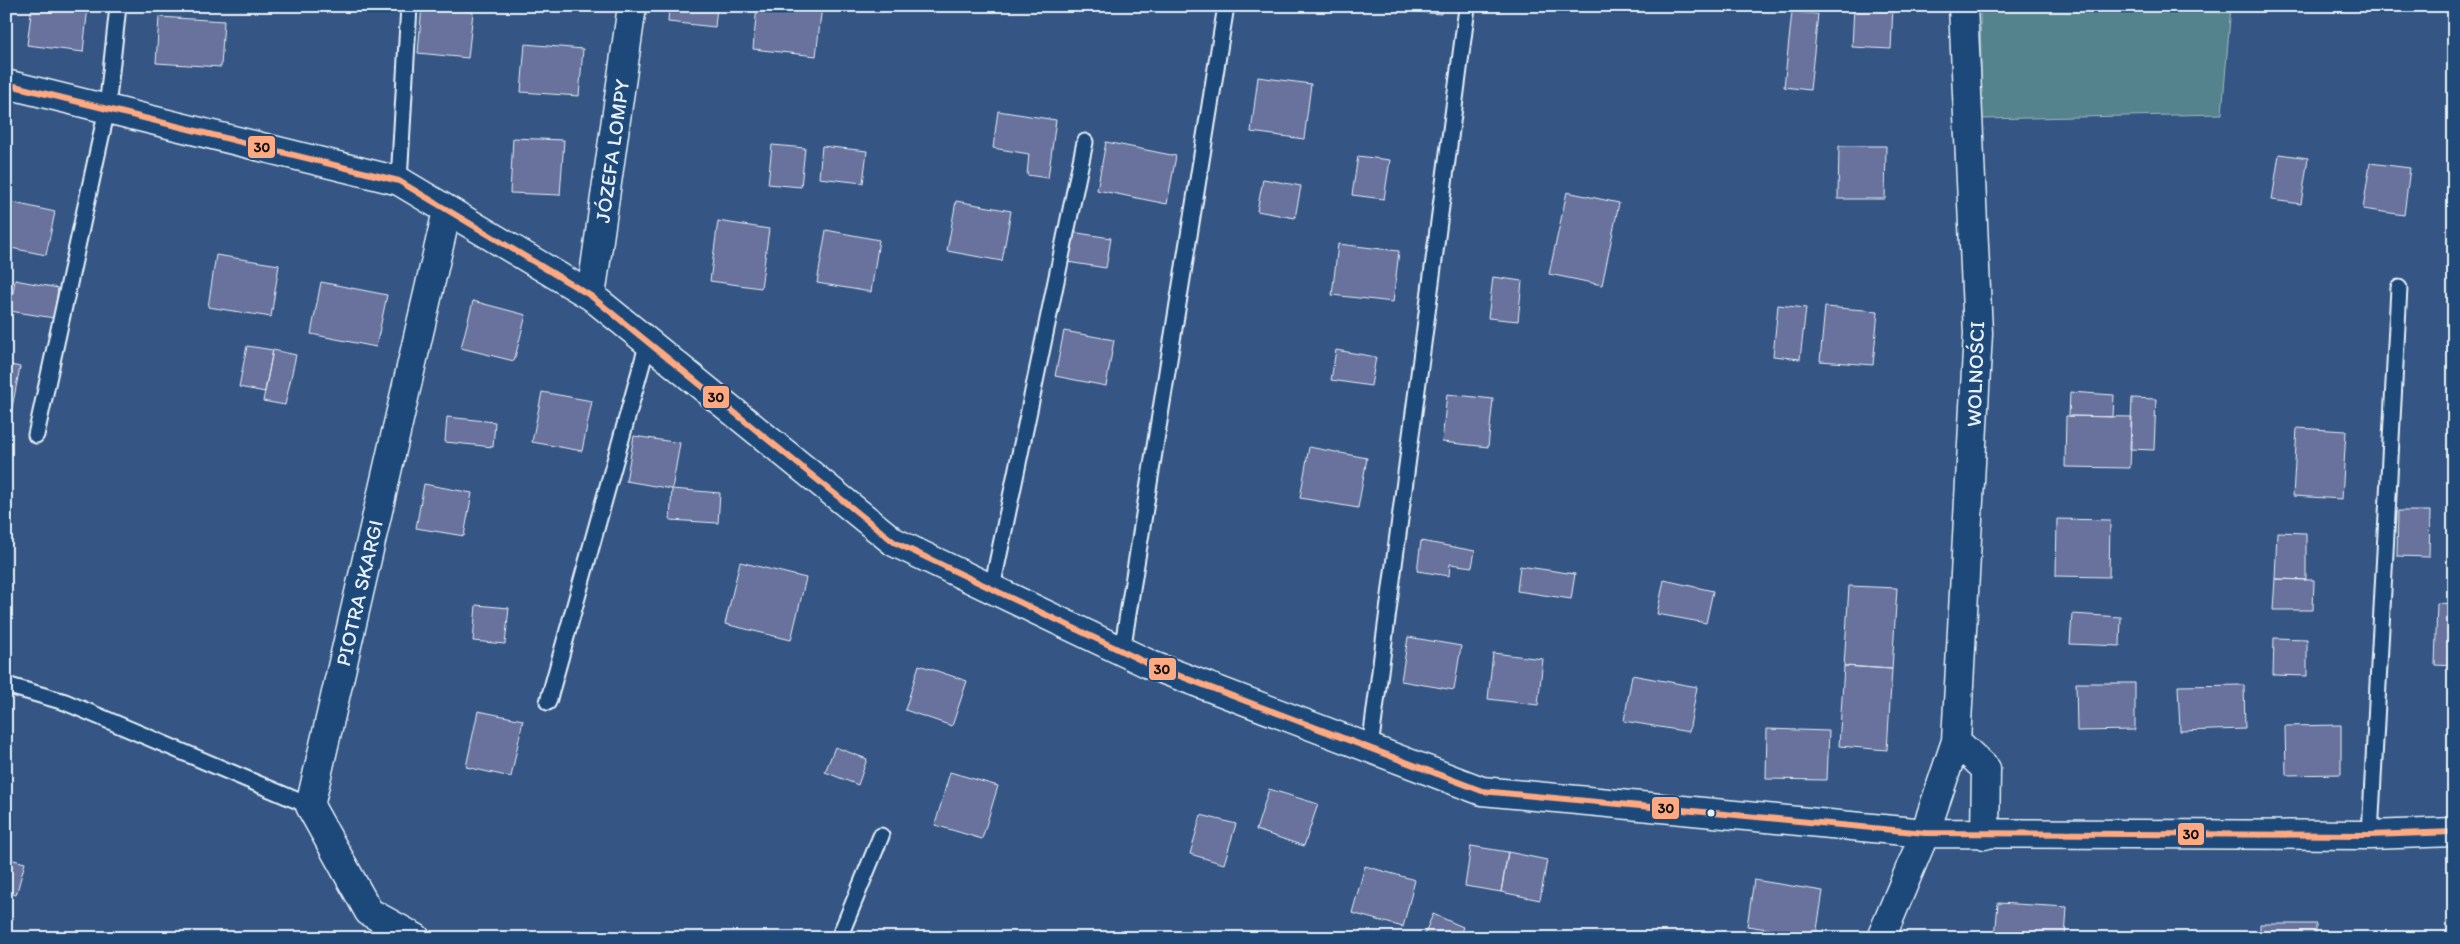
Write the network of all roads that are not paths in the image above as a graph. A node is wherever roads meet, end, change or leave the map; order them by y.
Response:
1 (118, 6) edge
2 (409, 6) edge
3 (632, 6) edge
4 (1226, 6) edge
5 (1963, 6) edge
6 (1467, 8) dead end
7 (6, 84) edge
8 (107, 108) junction
9 (1085, 142) dead end
10 (398, 181) junction
11 (447, 210) junction
12 (2399, 288) dead end
13 (592, 296) junction
14 (648, 342) junction
15 (36, 436) dead end
16 (992, 588) junction
17 (1122, 651) junction
18 (6, 685) edge
19 (548, 702) dead end
20 (1956, 741) junction
21 (1370, 748) junction
22 (310, 806) junction
23 (2454, 832) edge
24 (1925, 833) junction
25 (1985, 835) junction
26 (2370, 835) junction
27 (881, 836) dead end
28 (416, 938) edge
29 (839, 938) edge
30 (1881, 938) edge

1 - 8 lane
2 - 10 lane
3 - 13 street, JÓZEFA LOMPY
4 - 17 lane
5 - 20 street, WOLNOŚCI
6 - 21 lane
7 - 8 street
8 - 10 street
8 - 15 lane
9 - 16 lane
10 - 11 street
11 - 13 street
11 - 22 street, PIOTRA SKARGI
12 - 26 lane
13 - 14 street
14 - 16 street
14 - 19 lane
16 - 17 street
17 - 21 street
18 - 22 lane
20 - 24 street, WOLNOŚCI
20 - 25 street
21 - 24 street
22 - 28 street
23 - 26 street
24 - 25 street
24 - 30 street, WOLNOŚCI
25 - 26 street
27 - 29 lane

